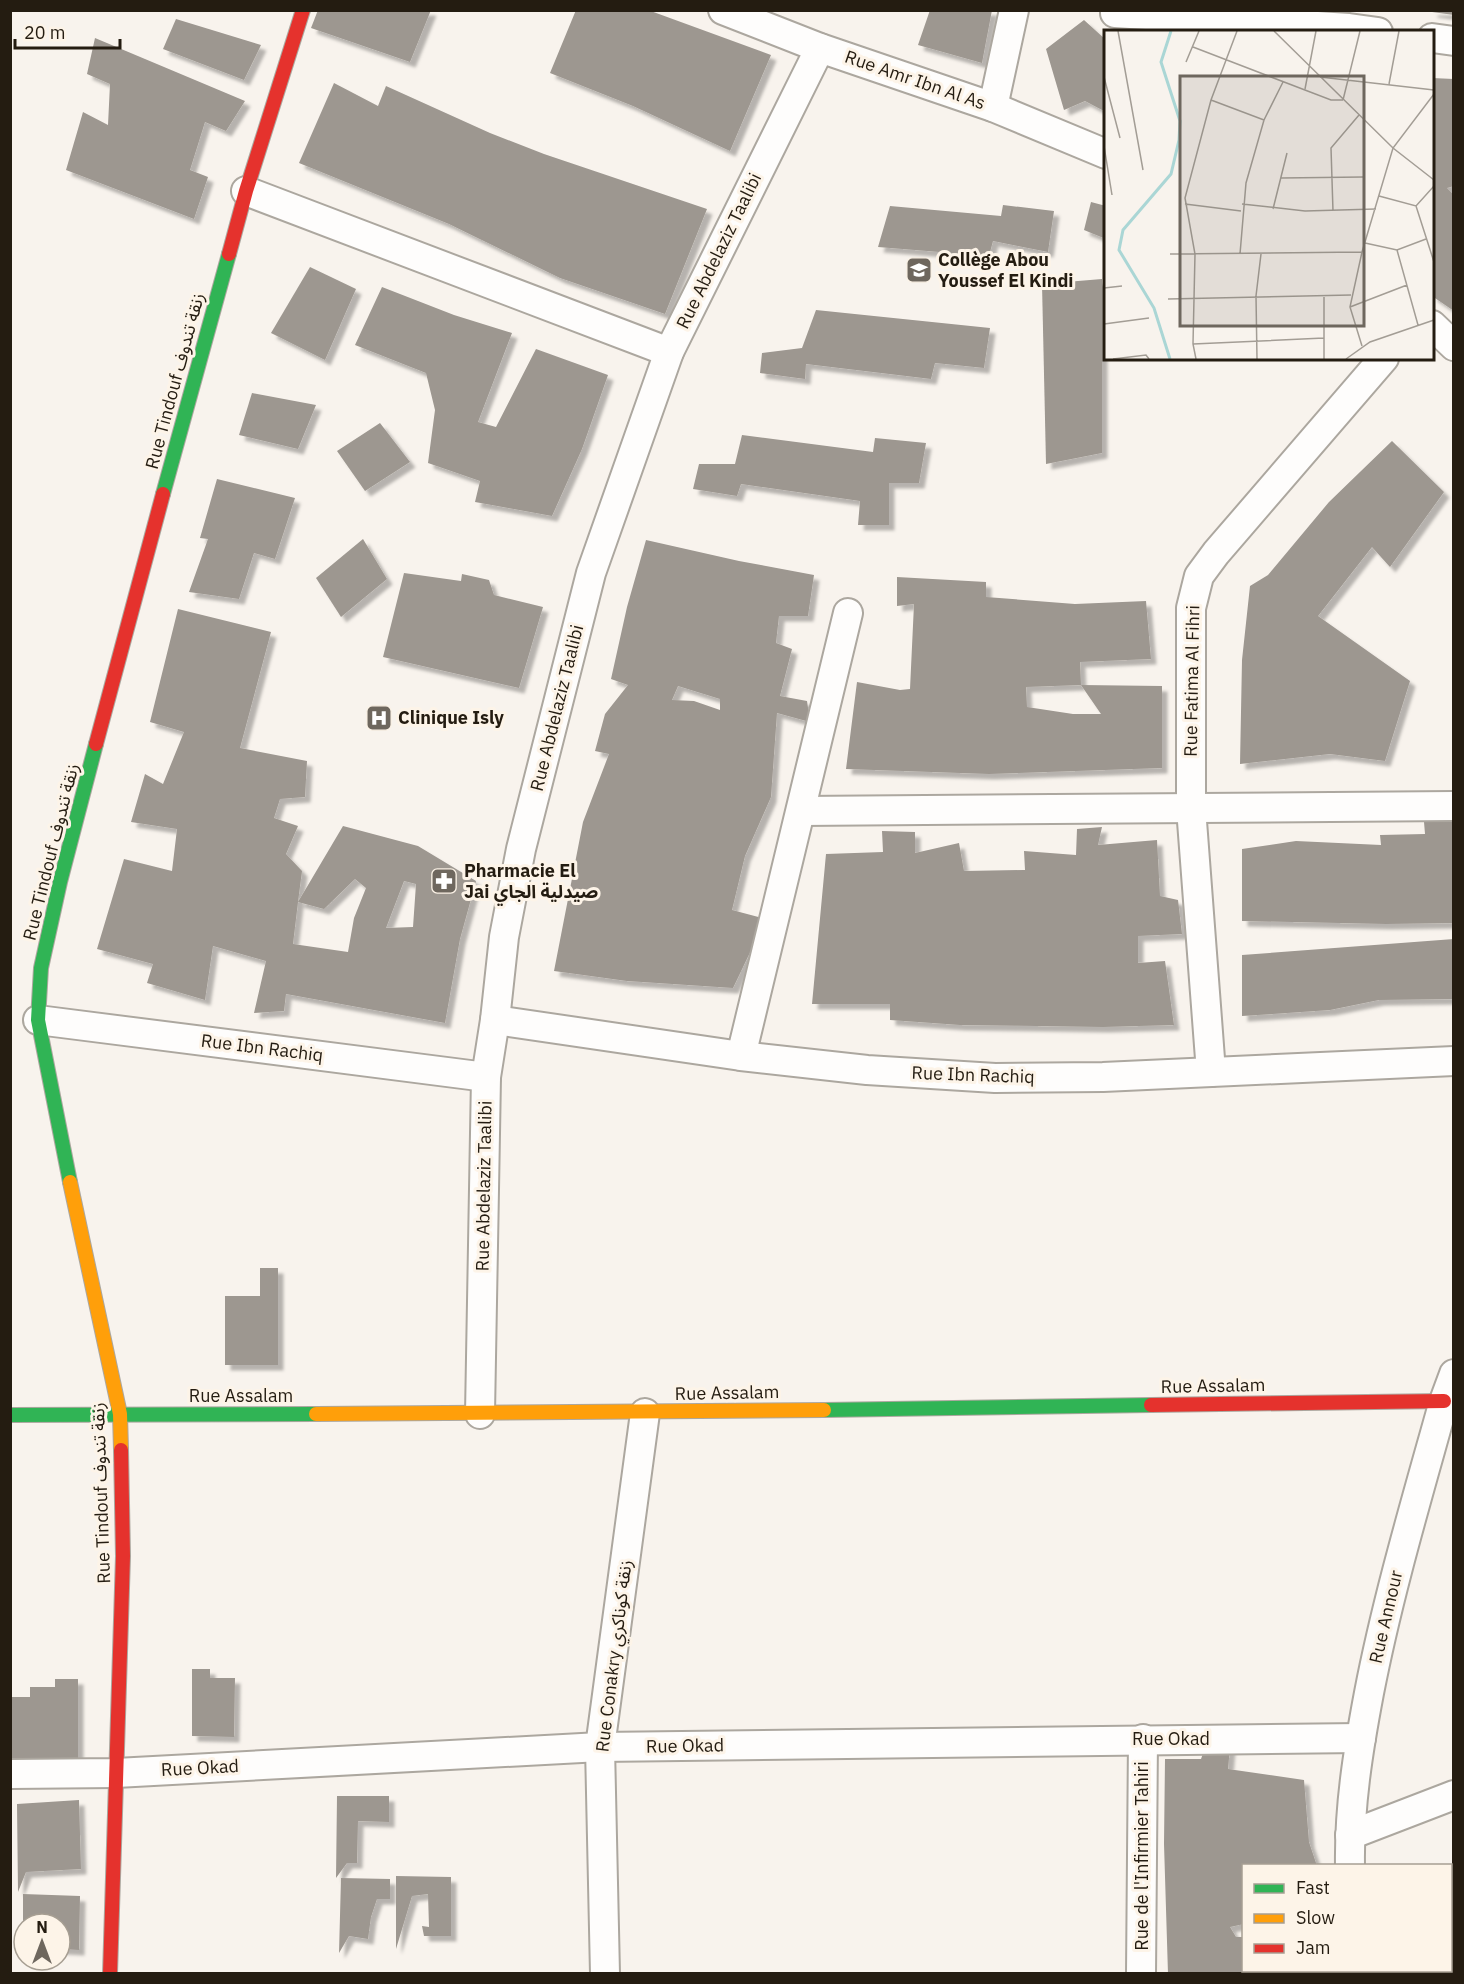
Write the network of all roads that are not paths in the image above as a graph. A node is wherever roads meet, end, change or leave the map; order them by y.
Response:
1 (303, 10) edge
2 (723, 10) edge
3 (1014, 10) edge
4 (1120, 18) edge
5 (1350, 23) edge
6 (1372, 30) edge
7 (1434, 38) edge
8 (1454, 41) edge
9 (820, 48) junction
10 (993, 107) junction
11 (1104, 153) edge
12 (246, 191) junction
13 (1434, 327) edge
14 (1454, 346) edge
15 (669, 352) junction
16 (1382, 360) edge
17 (848, 613) dead end
18 (1454, 806) edge
19 (1191, 808) junction
20 (801, 811) junction
21 (38, 1020) junction
22 (495, 1020) junction
23 (741, 1056) junction
24 (1454, 1061) edge
25 (1211, 1072) junction
26 (486, 1077) junction
27 (1454, 1374) edge
28 (1444, 1401) junction
29 (645, 1413) junction
30 (120, 1414) junction
31 (480, 1414) junction
32 (10, 1415) edge
33 (1361, 1738) junction
34 (1143, 1739) junction
35 (600, 1747) junction
36 (116, 1773) junction
37 (10, 1774) edge
38 (1454, 1795) edge
39 (1350, 1834) junction
40 (1350, 1864) edge
41 (110, 1974) edge
42 (605, 1974) edge
43 (1142, 1974) edge

1 - 12 street, Rue Tindouf زنقة تندوف
2 - 9 street, Rue Amr Ibn Al As
3 - 10 street
4 - 5 street
5 - 6 street
7 - 8 street
9 - 10 street, Rue Amr Ibn Al As
9 - 15 street, Rue Abdelaziz Taalibi
10 - 11 street, Rue Amr Ibn Al As
12 - 15 street
12 - 21 street, Rue Tindouf زنقة تندوف
13 - 14 street
15 - 22 street, Rue Abdelaziz Taalibi
16 - 19 street, Rue Fatima Al Fihri
17 - 20 street
18 - 19 street
19 - 20 street
19 - 25 street, Rue Fatima Al Fihri
20 - 23 street
21 - 26 street, Rue Ibn Rachiq
21 - 30 street, Rue Tindouf زنقة تندوف
22 - 23 street, Rue Ibn Rachiq
22 - 26 street, Rue Abdelaziz Taalibi
23 - 25 street, Rue Ibn Rachiq
24 - 25 street, Rue Ibn Rachiq
26 - 31 street, Rue Abdelaziz Taalibi
27 - 28 street, Rue Annour
28 - 29 street, Rue Assalam
28 - 33 street, Rue Annour
29 - 31 street, Rue Assalam
29 - 35 street, Rue Conakry زنقة كوناكري
30 - 31 street, Rue Assalam
30 - 32 street, Rue Assalam
30 - 36 street, Rue Tindouf زنقة تندوف
33 - 34 street, Rue Okad
33 - 39 street, Rue Annour
34 - 35 street, Rue Okad
34 - 43 street, Rue de l'Infirmier Tahiri
35 - 36 street, Rue Okad
35 - 42 street, Rue Conakry زنقة كوناكري
36 - 37 street, Rue Okad
36 - 41 street, Rue Tindouf زنقة تندوف
38 - 39 street
39 - 40 street, Rue Annour

